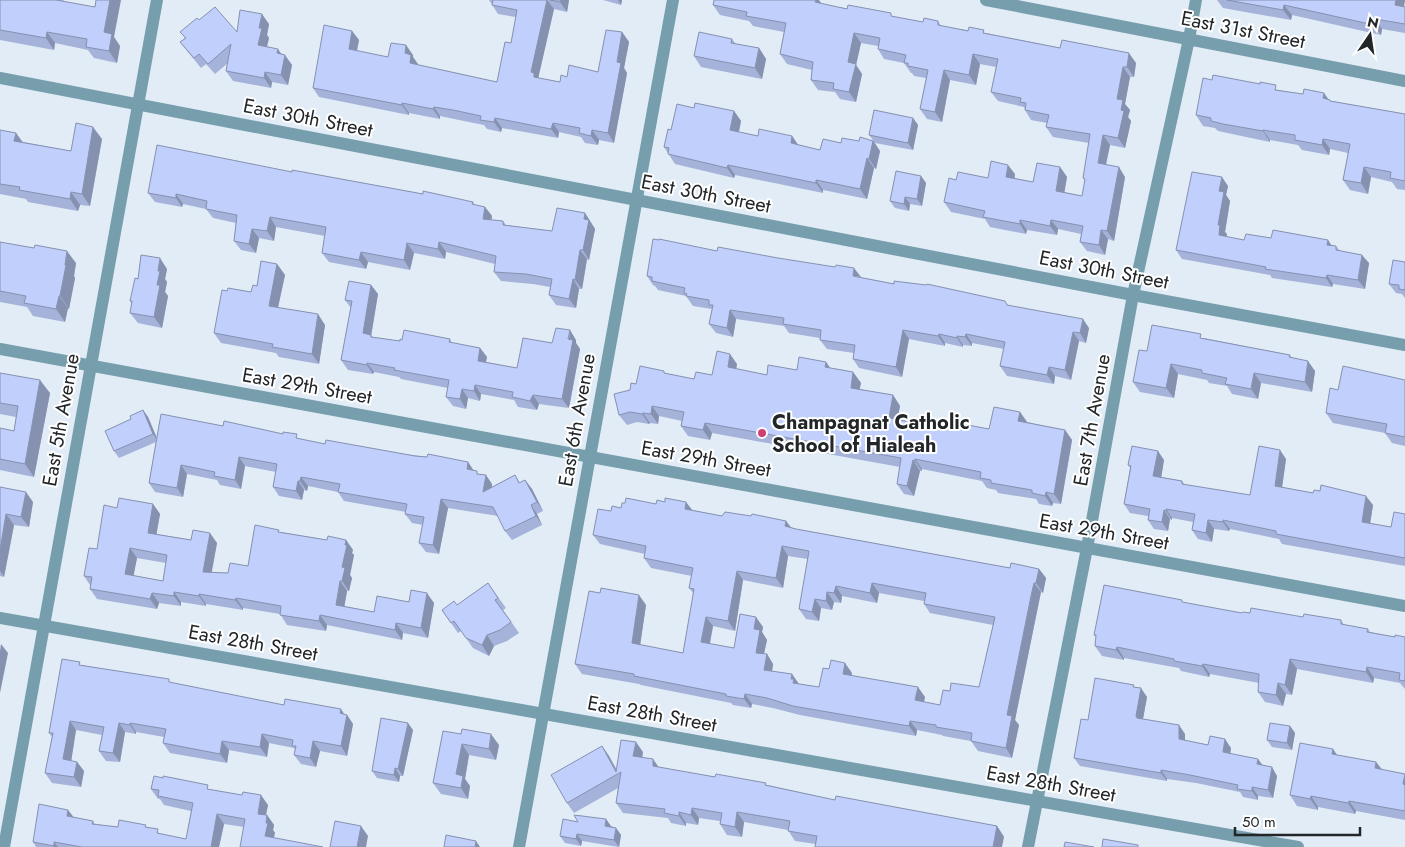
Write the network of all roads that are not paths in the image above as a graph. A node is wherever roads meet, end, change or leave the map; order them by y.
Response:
1 (157, 0) edge
2 (673, 0) edge
3 (986, 0) edge
4 (1196, 0) edge
5 (1190, 39) junction
6 (0, 78) edge
7 (1405, 81) edge
8 (138, 105) junction
9 (636, 200) junction
10 (1134, 295) junction
11 (1405, 345) edge
12 (0, 349) edge
13 (90, 365) junction
14 (589, 456) junction
15 (1087, 548) junction
16 (1405, 606) edge
17 (0, 618) edge
18 (44, 625) junction
19 (543, 713) junction
20 (1036, 801) junction
21 (4, 847) edge
22 (518, 847) edge
23 (1028, 847) edge
24 (1298, 847) edge

1 - 8 street, East 5th Avenue
2 - 9 street, East 6th Avenue
3 - 5 street, East 31st Street
4 - 5 street, East 7th Avenue
5 - 7 street, East 31st Street
5 - 10 street, East 7th Avenue
6 - 8 street, East 30th Street
8 - 9 street, East 30th Street
8 - 13 street, East 5th Avenue
9 - 10 street, East 30th Street
9 - 14 street, East 6th Avenue
10 - 11 street, East 30th Street
10 - 15 street, East 7th Avenue
12 - 13 street, East 29th Street
13 - 14 street, East 29th Street
13 - 18 street, East 5th Avenue
14 - 15 street, East 29th Street
14 - 19 street, East 6th Avenue
15 - 16 street, East 29th Street
15 - 20 street, East 7th Avenue
17 - 18 street, East 28th Street
18 - 19 street, East 28th Street
18 - 21 street, East 5th Avenue
19 - 20 street, East 28th Street
19 - 22 street, East 6th Avenue
20 - 23 street, East 7th Avenue
20 - 24 street, East 28th Street

